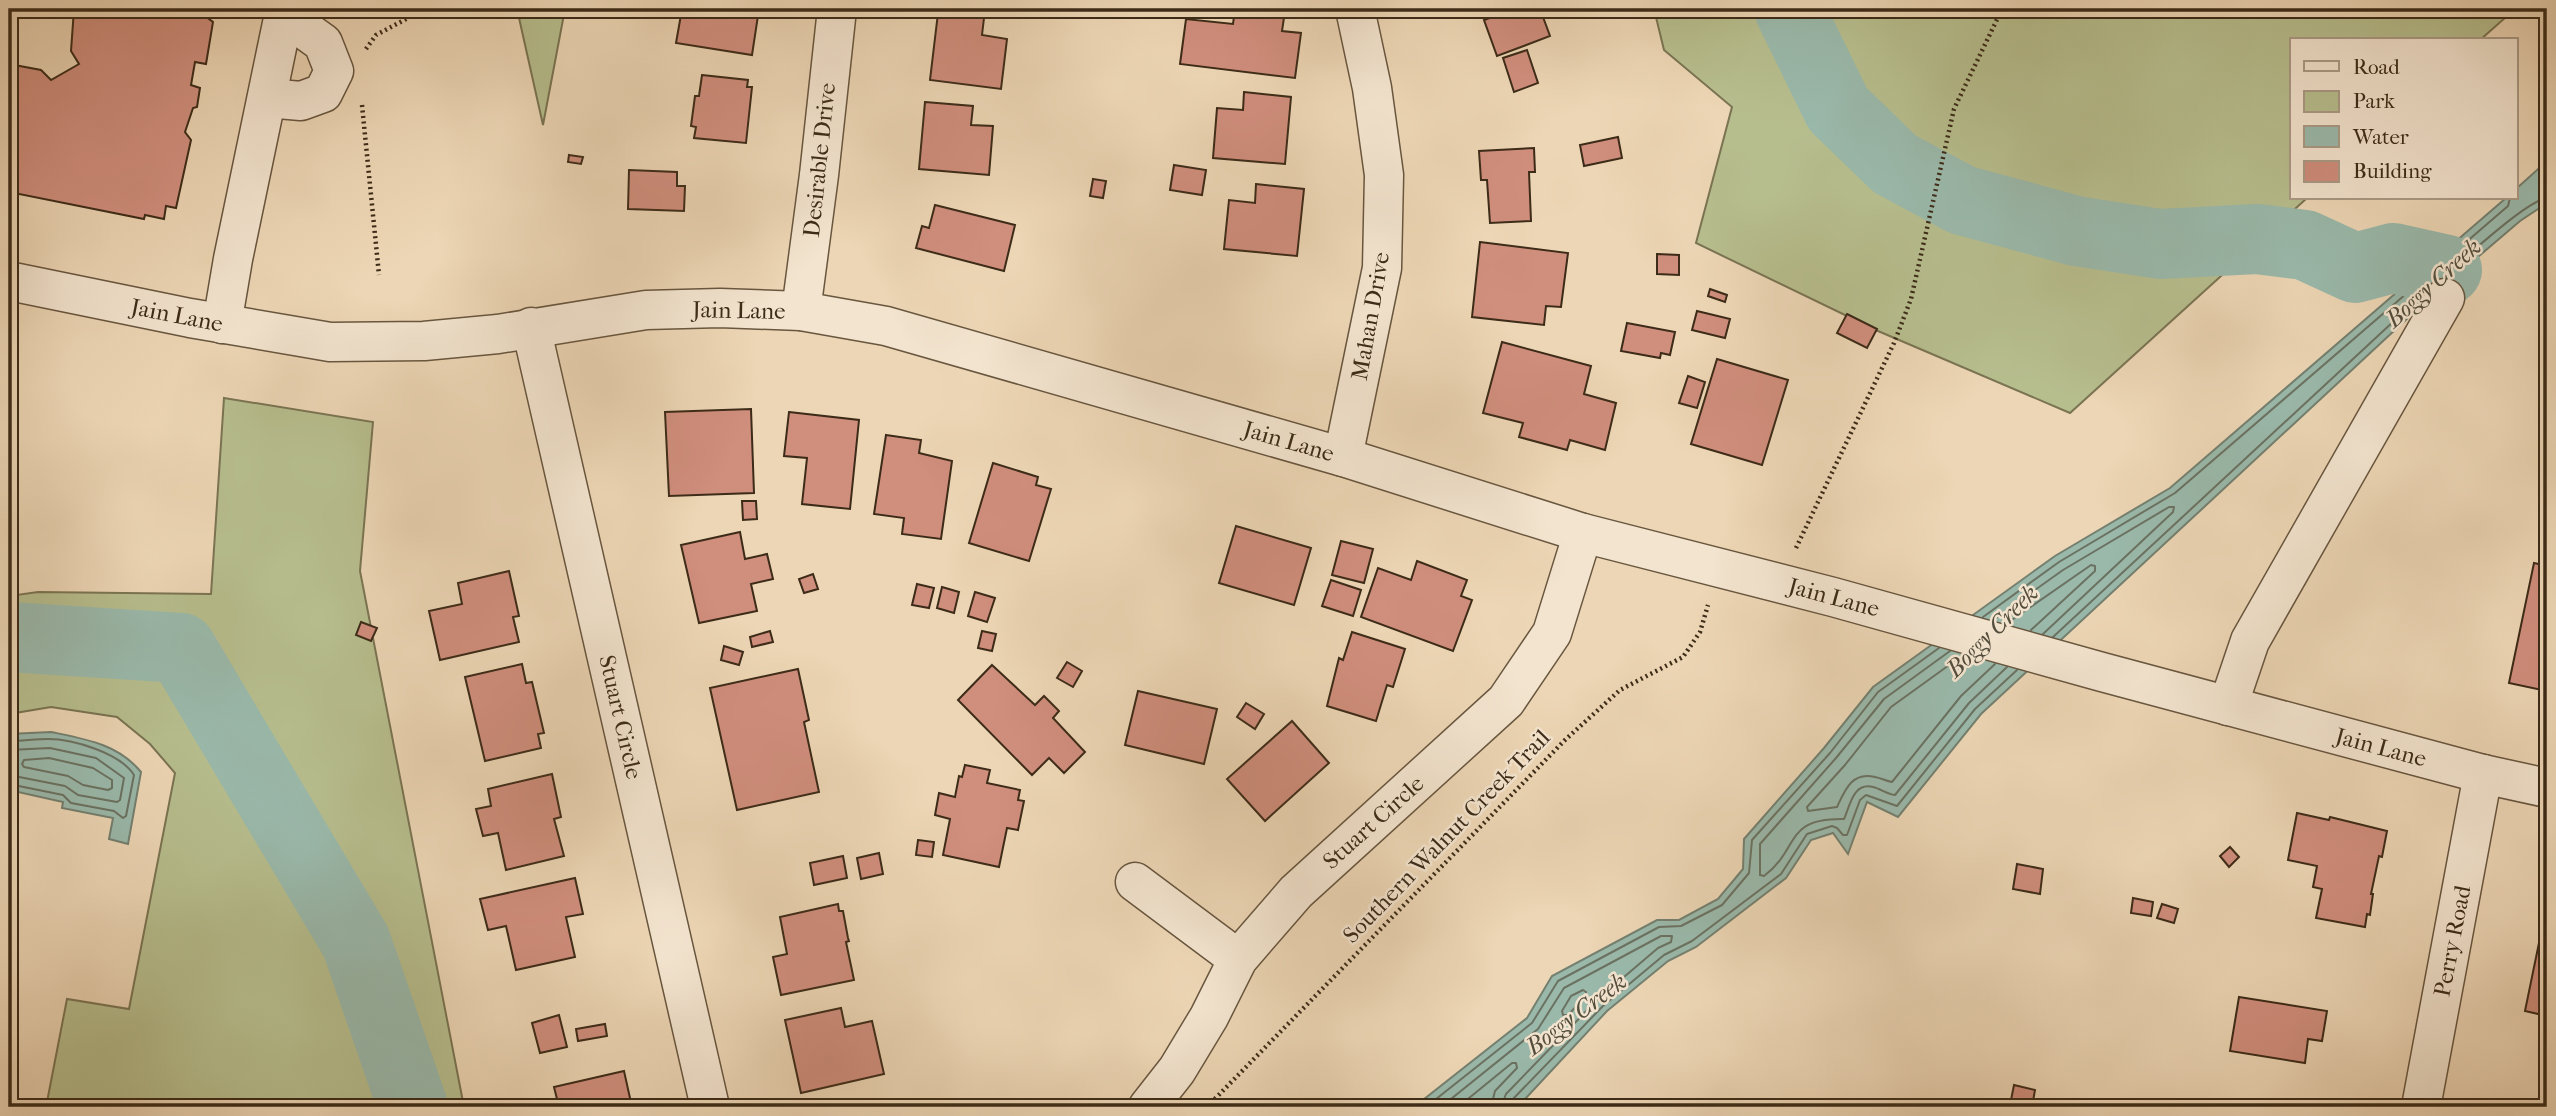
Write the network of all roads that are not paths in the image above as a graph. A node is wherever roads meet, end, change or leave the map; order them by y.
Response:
1 (836, 9) edge
2 (1355, 9) edge
3 (285, 12) edge
4 (267, 98) junction
5 (9, 281) edge
6 (2445, 298) dead end
7 (800, 311) junction
8 (222, 324) junction
9 (531, 327) junction
10 (1343, 457) junction
11 (1583, 533) junction
12 (2228, 706) junction
13 (2483, 774) junction
14 (2547, 788) edge
15 (1135, 882) dead end
16 (1238, 959) junction
17 (710, 1107) edge
18 (1148, 1107) edge
19 (2421, 1107) edge

1 - 7 street, Desirable Drive
2 - 10 street, Mahan Drive
3 - 4 street
3 - 4 street
4 - 8 street
5 - 8 street, Jain Lane
6 - 12 street
7 - 9 street, Jain Lane
7 - 10 street, Jain Lane
8 - 9 street, Jain Lane
9 - 17 street, Stuart Circle
10 - 11 street, Jain Lane
11 - 12 street, Jain Lane
11 - 16 street, Stuart Circle
12 - 13 street, Jain Lane
13 - 14 street, Jain Lane
13 - 19 street, Perry Road
15 - 16 street
16 - 18 street, Stuart Circle

